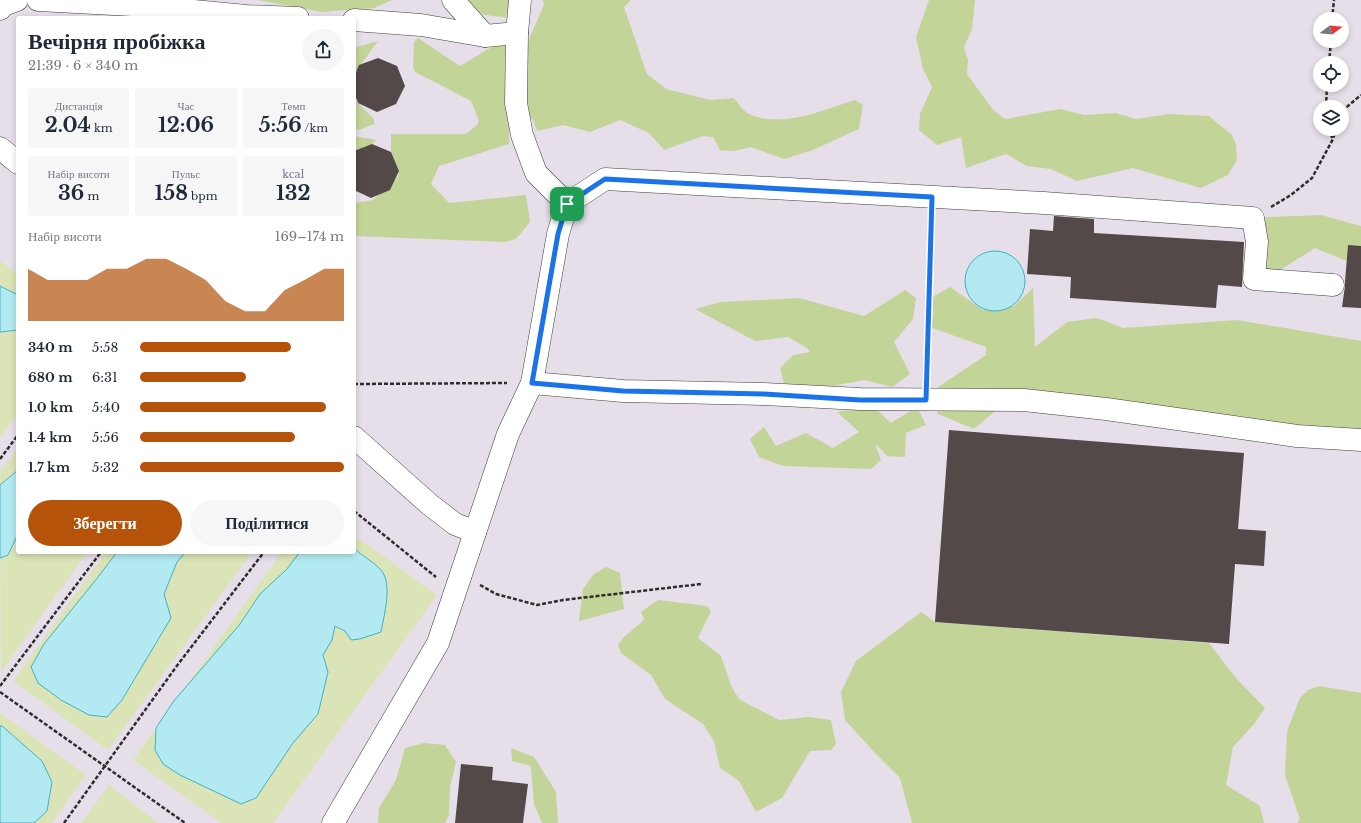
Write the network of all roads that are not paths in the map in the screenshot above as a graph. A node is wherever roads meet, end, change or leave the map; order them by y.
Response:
1 (17, 0) edge
2 (38, 0) edge
3 (453, 0) edge
4 (520, 0) edge
5 (0, 9) edge
6 (246, 16) edge
7 (356, 20) edge
8 (517, 33) junction
9 (485, 36) junction
10 (0, 148) edge
11 (16, 161) edge
12 (567, 204) junction
13 (1333, 285) dead end
14 (532, 383) junction
15 (356, 439) edge
16 (1361, 440) edge
17 (475, 532) junction
18 (333, 823) edge

1 - 5 street
2 - 6 street
3 - 9 street
4 - 8 street
7 - 9 street
8 - 9 street
8 - 12 street
10 - 11 street
12 - 13 street
12 - 14 street
14 - 16 street
14 - 17 street
15 - 17 street
17 - 18 street

